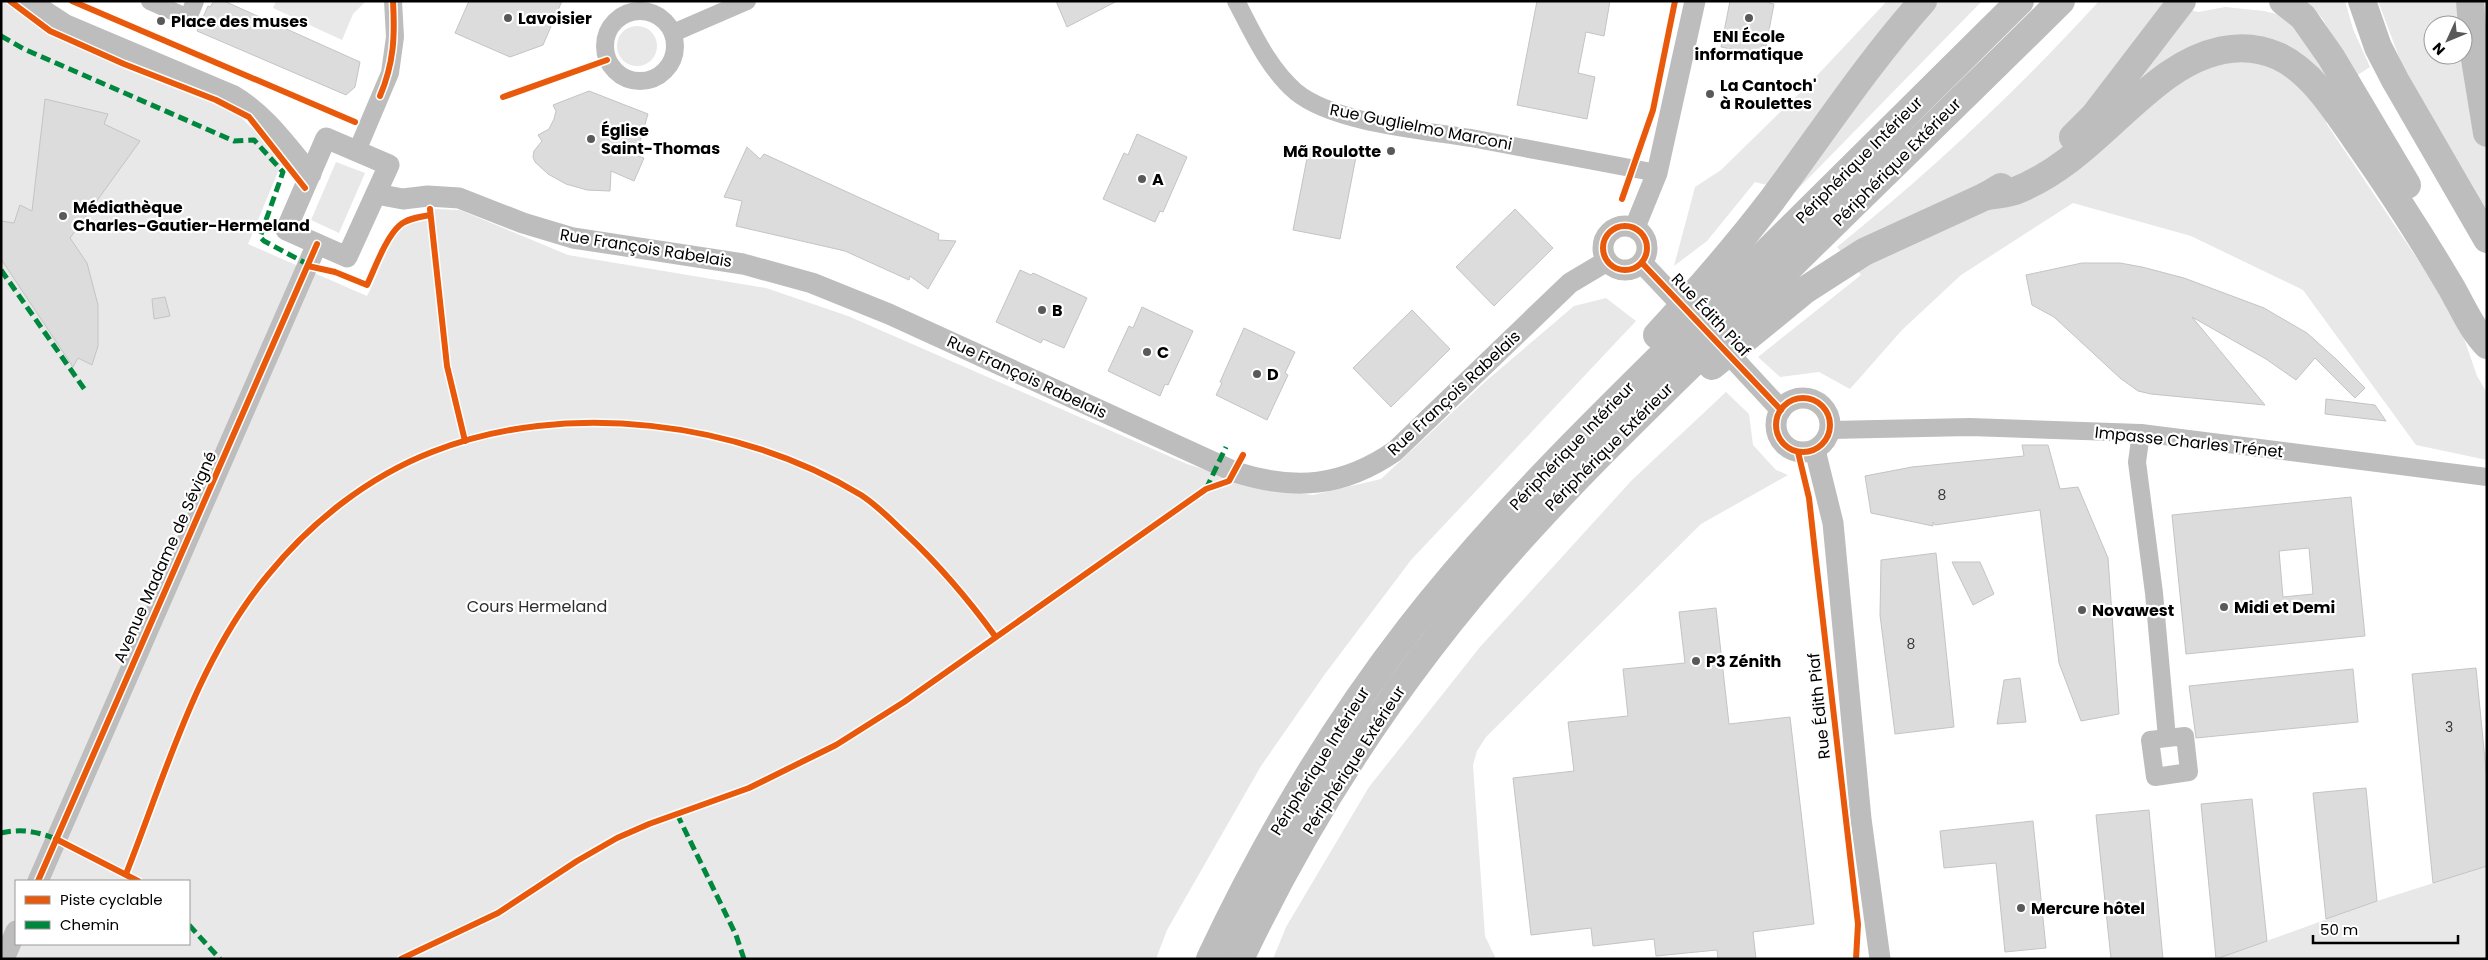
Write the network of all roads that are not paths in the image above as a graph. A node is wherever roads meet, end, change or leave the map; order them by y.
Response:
1 (29, 1) edge
2 (150, 1) edge
3 (195, 1) edge
4 (393, 1) edge
5 (747, 1) edge
6 (1236, 1) edge
7 (1694, 1) edge
8 (1923, 1) edge
9 (2020, 1) edge
10 (2182, 1) edge
11 (2282, 1) edge
12 (2362, 1) edge
13 (2470, 1) edge
14 (2052, 9) edge
15 (673, 33) junction
16 (2487, 133) edge
17 (357, 151) junction
18 (1657, 173) junction
19 (310, 174) junction
20 (376, 194) junction
21 (1986, 196) junction
22 (1635, 227) junction
23 (2487, 239) edge
24 (317, 244) junction
25 (1606, 260) junction
26 (1642, 263) junction
27 (1715, 288) junction
28 (2487, 319) edge
29 (1748, 323) junction
30 (2487, 345) edge
31 (1780, 410) junction
32 (1831, 430) junction
33 (2141, 433) junction
34 (1815, 450) junction
35 (2487, 477) edge
36 (2168, 738) dead end
37 (38, 880) edge
38 (15, 933) edge
39 (4, 959) edge
40 (1210, 959) edge
41 (1240, 959) edge
42 (1880, 959) edge

1 - 19 street
2 - 3 street
4 - 17 street
5 - 15 street
6 - 18 street, Rue Guglielmo Marconi
7 - 18 street
8 - 27 highway
9 - 27 highway, Périphérique Intérieur
10 - 21 highway
11 - 28 highway
12 - 23 highway
13 - 16 highway
14 - 29 highway, Périphérique Extérieur
15 - 15 street
17 - 19 street
17 - 20 street
18 - 22 street
19 - 24 street
20 - 24 street
20 - 25 street, Rue François Rabelais
21 - 29 highway
21 - 30 highway
22 - 25 street
22 - 26 street
24 - 37 street, Avenue Madame de Sévigné
25 - 26 street
26 - 31 street, Rue Édith Piaf
27 - 40 highway, Périphérique Intérieur
29 - 41 highway, Périphérique Extérieur
31 - 32 street
31 - 34 street
32 - 33 street, Impasse Charles Trénet
32 - 34 street
33 - 35 street, Impasse Charles Trénet
33 - 36 street
34 - 42 street, Rue Édith Piaf
38 - 39 street

